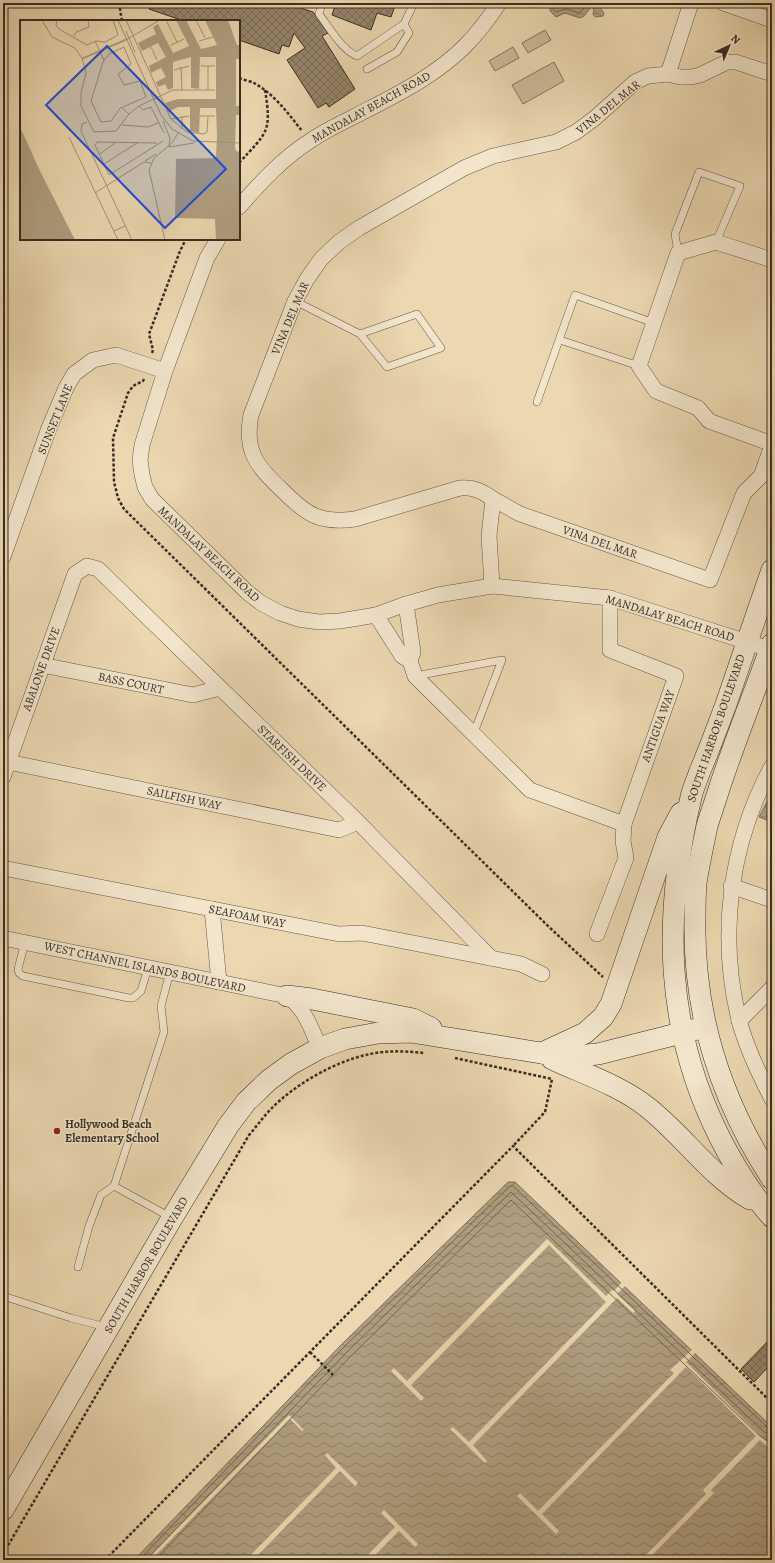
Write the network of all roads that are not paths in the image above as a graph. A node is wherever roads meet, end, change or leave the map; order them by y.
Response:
1 (322, 3) edge
2 (414, 3) edge
3 (499, 3) edge
4 (691, 3) edge
5 (723, 3) edge
6 (772, 20) edge
7 (404, 24) junction
8 (367, 69) dead end
9 (668, 74) junction
10 (772, 74) edge
11 (240, 206) edge
12 (217, 240) edge
13 (716, 242) junction
14 (678, 253) junction
15 (772, 260) edge
16 (294, 301) junction
17 (654, 323) junction
18 (360, 334) junction
19 (560, 340) junction
20 (639, 366) junction
21 (165, 371) junction
22 (537, 402) dead end
23 (772, 445) edge
24 (493, 499) junction
25 (3, 557) edge
26 (87, 566) joint
27 (772, 570) edge
28 (492, 586) junction
29 (610, 598) junction
30 (406, 604) junction
31 (376, 615) junction
32 (746, 641) junction
33 (412, 642) junction
34 (396, 646) junction
35 (771, 648) edge
36 (410, 661) junction
37 (42, 665) junction
38 (415, 676) junction
39 (220, 688) junction
40 (473, 735) junction
41 (8, 762) junction
42 (772, 766) edge
43 (3, 777) edge
44 (691, 795) junction
45 (358, 822) junction
46 (624, 824) junction
47 (3, 868) edge
48 (731, 886) junction
49 (772, 900) edge
50 (212, 909) junction
51 (597, 934) dead end
52 (3, 938) edge
53 (25, 942) junction
54 (491, 958) junction
55 (148, 968) junction
56 (170, 972) junction
57 (542, 974) dead end
58 (219, 982) junction
59 (772, 988) edge
60 (287, 996) junction
61 (739, 1021) junction
62 (705, 1027) junction
63 (682, 1033) junction
64 (451, 1047) junction
65 (320, 1048) junction
66 (541, 1053) junction
67 (772, 1099) edge
68 (772, 1179) edge
69 (114, 1186) junction
70 (767, 1212) edge
71 (172, 1218) junction
72 (78, 1267) dead end
73 (3, 1296) edge
74 (109, 1327) junction
75 (3, 1510) edge

1 - 7 lane
2 - 7 lane
3 - 11 street, MANDALAY BEACH ROAD
4 - 9 street
5 - 6 street
7 - 8 lane
9 - 10 street, VINA DEL MAR
9 - 16 street, VINA DEL MAR
12 - 21 street, MANDALAY BEACH ROAD
13 - 14 street
13 - 14 lane
13 - 15 street
14 - 17 street
16 - 18 lane
16 - 24 street, VINA DEL MAR
17 - 19 lane
17 - 20 street
18 - 18 lane
19 - 20 lane
19 - 22 lane
20 - 23 street
21 - 25 street, SUNSET LANE
21 - 31 street, MANDALAY BEACH ROAD
23 - 24 street, VINA DEL MAR
24 - 28 street
26 - 37 street, ABALONE DRIVE
26 - 39 street, STARFISH DRIVE
27 - 32 main road, SOUTH HARBOR BOULEVARD
28 - 29 street, MANDALAY BEACH ROAD
28 - 30 street, MANDALAY BEACH ROAD
29 - 32 street, MANDALAY BEACH ROAD
29 - 46 street, ANTIGUA WAY
30 - 31 street, MANDALAY BEACH ROAD
30 - 33 street
31 - 34 street
32 - 35 street, MANDALAY BEACH ROAD
32 - 44 main road, SOUTH HARBOR BOULEVARD
33 - 34 street
33 - 36 street
34 - 36 street
35 - 62 main road, SOUTH HARBOR BOULEVARD
36 - 38 street
37 - 39 street, BASS COURT
37 - 41 street, ABALONE DRIVE
38 - 40 street
38 - 40 lane
39 - 45 street, STARFISH DRIVE
40 - 46 street
41 - 43 street, ABALONE DRIVE
41 - 45 street, SAILFISH WAY
42 - 48 street
44 - 63 main road, SOUTH HARBOR BOULEVARD
44 - 66 main road
45 - 54 street, STARFISH DRIVE
46 - 51 street, ANTIGUA WAY
47 - 50 street, SEAFOAM WAY
48 - 49 street
48 - 61 street
50 - 54 street, SEAFOAM WAY
50 - 58 street
52 - 53 street, WEST CHANNEL ISLANDS BOULEVARD
53 - 55 street, WEST CHANNEL ISLANDS BOULEVARD
53 - 55 lane
54 - 57 street, SEAFOAM WAY
55 - 56 street, WEST CHANNEL ISLANDS BOULEVARD
56 - 58 street, WEST CHANNEL ISLANDS BOULEVARD
56 - 69 lane
58 - 60 street, WEST CHANNEL ISLANDS BOULEVARD
59 - 61 street
60 - 64 main road, WEST CHANNEL ISLANDS BOULEVARD
60 - 65 street
61 - 67 street
62 - 63 main road, WEST CHANNEL ISLANDS BOULEVARD
62 - 68 main road
63 - 66 main road, WEST CHANNEL ISLANDS BOULEVARD
63 - 70 main road
64 - 65 main road, WEST CHANNEL ISLANDS BOULEVARD
64 - 66 main road, WEST CHANNEL ISLANDS BOULEVARD
65 - 71 main road, SOUTH HARBOR BOULEVARD
66 - 70 main road
69 - 71 lane
69 - 72 lane
71 - 74 main road, SOUTH HARBOR BOULEVARD
73 - 74 lane
74 - 75 main road, SOUTH HARBOR BOULEVARD

